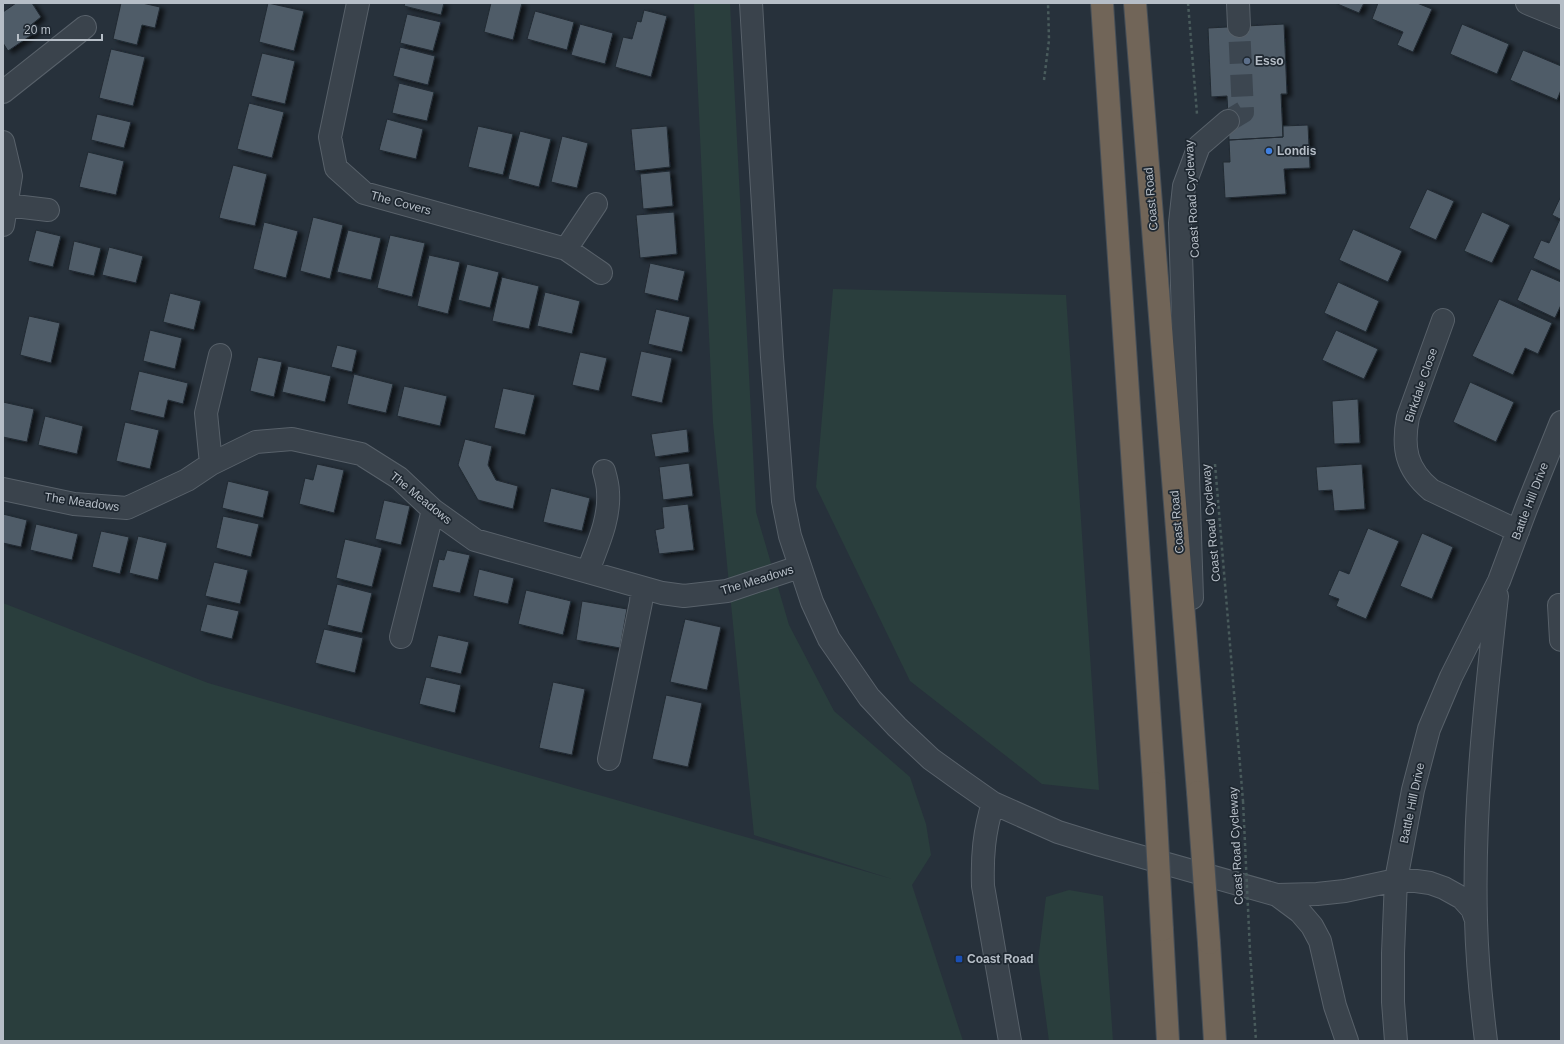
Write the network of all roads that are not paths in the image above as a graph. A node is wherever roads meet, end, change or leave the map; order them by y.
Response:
1 (358, 3) edge
2 (751, 3) edge
3 (1102, 3) edge
4 (1135, 3) edge
5 (1238, 3) edge
6 (1527, 3) edge
7 (1561, 17) edge
8 (1239, 26) tunnel mouth
9 (85, 27) dead end
10 (3, 92) edge
11 (1228, 121) tunnel mouth
12 (3, 142) edge
13 (596, 204) dead end
14 (48, 210) dead end
15 (5, 215) edge
16 (566, 249) junction
17 (601, 273) dead end
18 (1444, 320) dead end
19 (220, 355) dead end
20 (1561, 422) edge
21 (211, 464) junction
22 (604, 471) dead end
23 (3, 489) edge
24 (433, 510) junction
25 (1518, 531) junction
26 (800, 567) junction
27 (588, 571) junction
28 (1499, 581) junction
29 (642, 588) junction
30 (1559, 605) dead end
31 (401, 637) dead end
32 (1561, 640) edge
33 (609, 759) dead end
34 (1198, 792) junction
35 (993, 803) junction
36 (1396, 880) junction
37 (1277, 895) junction
38 (1476, 920) junction
39 (1479, 972) junction
40 (1010, 1041) edge
41 (1168, 1041) edge
42 (1215, 1041) edge
43 (1347, 1041) edge
44 (1396, 1041) edge
45 (1477, 1041) edge
46 (1486, 1041) edge

1 - 16 street, The Covers
2 - 26 street
3 - 41 highway, bridge
4 - 34 highway, Coast Road
5 - 8 street
6 - 7 street
9 - 10 street
11 - 34 street
12 - 15 street
13 - 16 street
14 - 15 street
16 - 17 street, The Covers
18 - 25 street, Birkdale Close
19 - 21 street
20 - 25 street, Battle Hill Drive
21 - 23 street, The Meadows
21 - 24 street, The Meadows
22 - 27 street
24 - 27 street, The Meadows
24 - 31 street
25 - 28 street, Battle Hill Drive
26 - 29 street, The Meadows
26 - 35 street
27 - 29 street, The Meadows
28 - 36 street, Battle Hill Drive
28 - 38 street, Battle Hill Drive
29 - 33 street
30 - 32 street
34 - 42 highway, Coast Road, bridge
35 - 37 street
35 - 40 street
36 - 37 street
36 - 38 street
36 - 44 street, Battle Hill Drive
37 - 43 street
38 - 39 street, Battle Hill Drive
39 - 45 street
39 - 46 street, Battle Hill Drive

